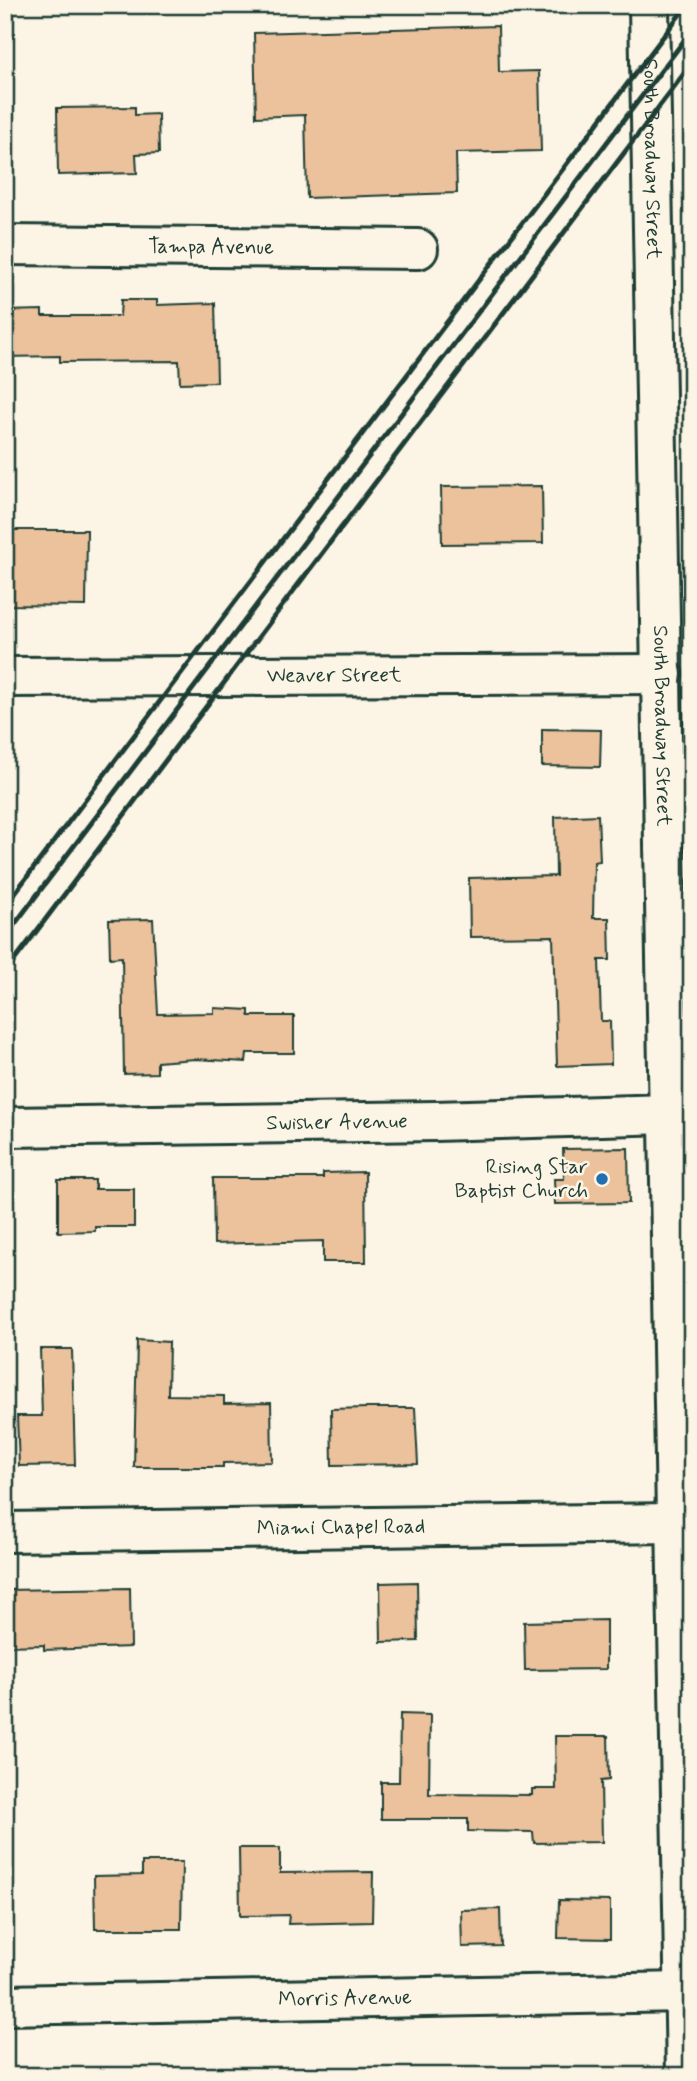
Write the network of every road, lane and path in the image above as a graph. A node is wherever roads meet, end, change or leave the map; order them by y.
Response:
1 (649, 5) edge
2 (5, 245) edge
3 (418, 249) dead end
4 (662, 674) junction
5 (5, 677) edge
6 (669, 1114) junction
7 (5, 1126) edge
8 (683, 1481) edge
9 (675, 1523) junction
10 (5, 1532) edge
11 (685, 1993) junction
12 (5, 2005) edge
13 (686, 2076) edge

1 - 4 street, South Broadway Street
2 - 3 street, Tampa Avenue
4 - 5 street, Weaver Street
4 - 6 street, South Broadway Street
6 - 7 street, Swisher Avenue
6 - 8 street, South Broadway Street
8 - 9 street, South Broadway Street
9 - 10 street, Miami Chapel Road
9 - 11 street, South Broadway Street
11 - 12 street, Morris Avenue
11 - 13 street, South Broadway Street

